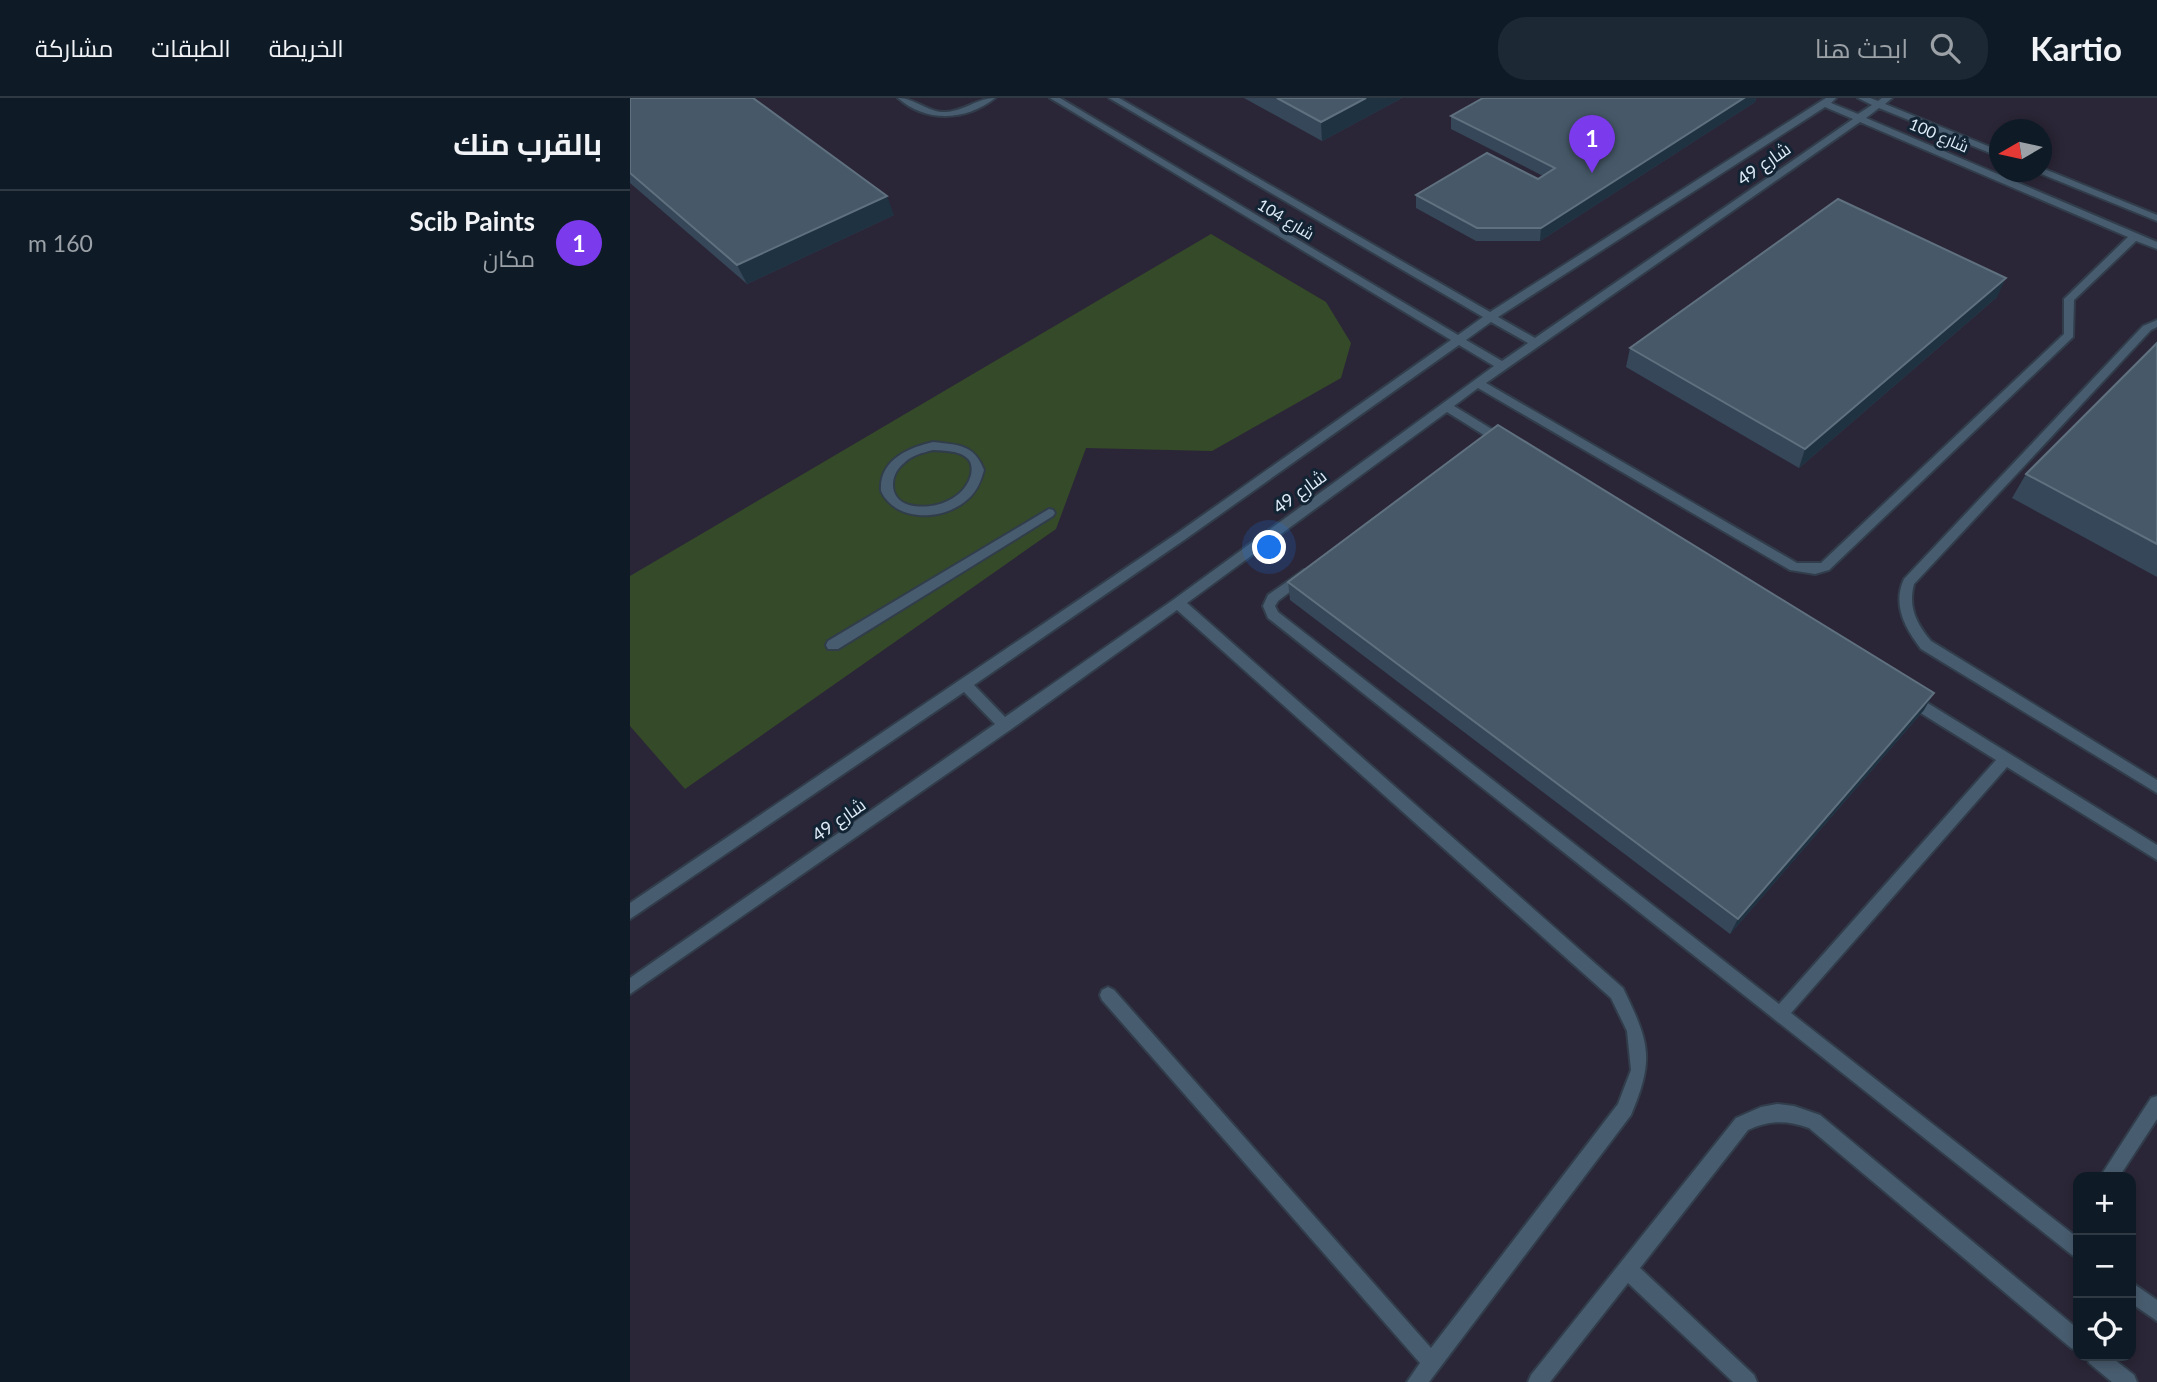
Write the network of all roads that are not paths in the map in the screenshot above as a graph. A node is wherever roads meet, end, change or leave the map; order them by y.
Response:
1 (902, 98) edge
2 (991, 98) edge
3 (1054, 98) edge
4 (1112, 98) edge
5 (1862, 98) edge
6 (1828, 101) edge
7 (1884, 102) edge
8 (1860, 119) junction
9 (1989, 149) edge
10 (2052, 175) edge
11 (2157, 218) edge
12 (2135, 236) junction
13 (2157, 246) edge
14 (1492, 316) junction
15 (2157, 323) edge
16 (1460, 340) junction
17 (1535, 343) junction
18 (1502, 366) junction
19 (1478, 383) junction
20 (1446, 406) junction
21 (1519, 452) edge
22 (970, 453) joint
23 (1049, 513) dead end
24 (1316, 567) edge
25 (1178, 603) junction
26 (833, 645) dead end
27 (965, 684) junction
28 (1900, 694) edge
29 (1005, 726) junction
30 (2005, 759) junction
31 (2157, 787) edge
32 (2157, 853) edge
33 (630, 912) edge
34 (630, 987) edge
35 (1108, 995) dead end
36 (1780, 1014) junction
37 (2157, 1104) edge
38 (2112, 1172) edge
39 (2073, 1245) edge
40 (1627, 1269) junction
41 (2136, 1294) edge
42 (2157, 1312) edge
43 (2073, 1337) edge
44 (2102, 1361) edge
45 (1432, 1363) junction
46 (1417, 1382) edge
47 (1538, 1382) edge
48 (1747, 1382) edge
49 (2127, 1382) edge

1 - 2 lane
3 - 16 lane, شارع 104
4 - 14 lane, شارع 104
5 - 7 lane, شارع 100
6 - 8 lane, شارع 100
6 - 14 lane, شارع 49
7 - 8 lane, شارع 49
7 - 9 lane, شارع 100
8 - 12 lane, شارع 100
8 - 17 lane, شارع 49
10 - 11 lane
12 - 13 lane, شارع 100
12 - 19 lane
14 - 16 lane, شارع 49
14 - 17 lane, شارع 104
15 - 31 lane
16 - 18 lane, شارع 104
16 - 27 lane, شارع 49
17 - 18 lane, شارع 49
18 - 19 lane, شارع 49
19 - 20 lane, شارع 49
20 - 21 lane
20 - 25 lane, شارع 49
22 - 22 lane
23 - 26 lane
24 - 36 lane
25 - 29 lane, شارع 49
25 - 45 lane
27 - 29 lane
27 - 33 lane, شارع 49
28 - 30 lane
29 - 34 lane, شارع 49
30 - 32 lane
30 - 36 lane
35 - 45 lane
36 - 39 lane
37 - 38 lane
40 - 43 lane
40 - 47 lane
40 - 48 lane
41 - 42 lane
44 - 49 lane
45 - 46 lane

